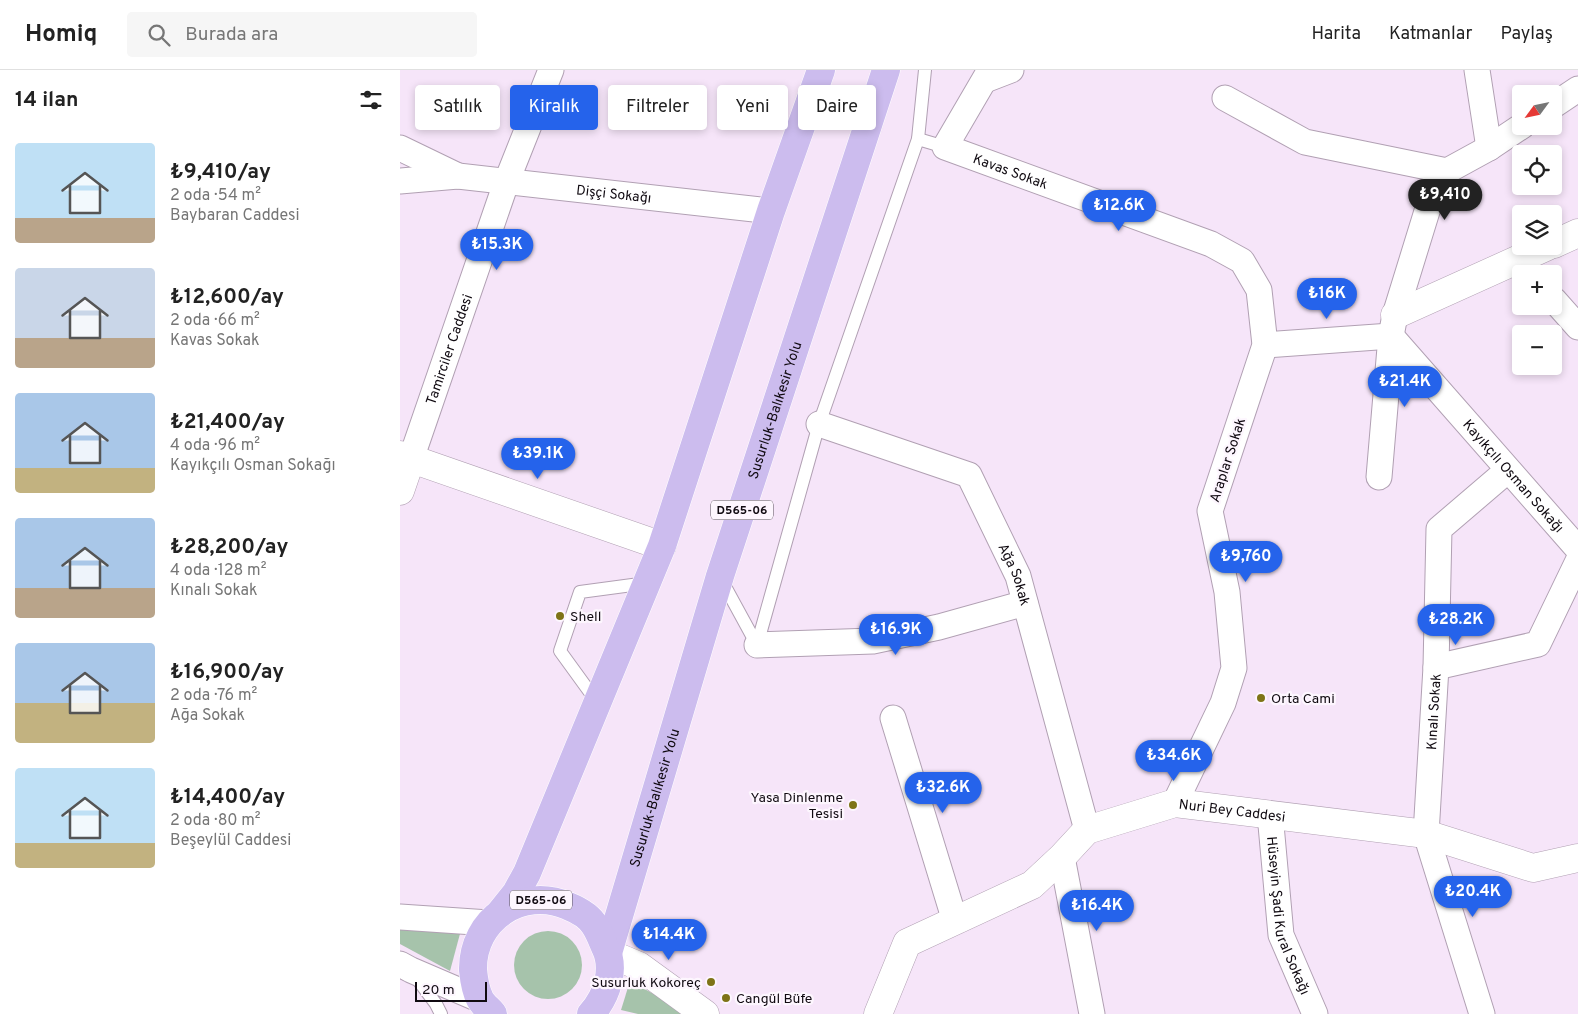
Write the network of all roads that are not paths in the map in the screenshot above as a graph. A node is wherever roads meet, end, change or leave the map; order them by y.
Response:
1 (551, 70) edge
2 (821, 70) edge
3 (886, 70) edge
4 (925, 70) edge
5 (1011, 70) edge
6 (1477, 70) edge
7 (988, 75) edge
8 (1578, 89) edge
9 (1225, 98) dead end
10 (1562, 100) edge
11 (1512, 133) edge
12 (918, 138) junction
13 (945, 147) junction
14 (400, 148) edge
15 (1489, 148) junction
16 (1447, 170) junction
17 (458, 176) junction
18 (400, 181) edge
19 (506, 182) junction
20 (771, 211) junction
21 (1578, 233) edge
22 (1562, 240) edge
23 (1538, 255) edge
24 (1527, 265) edge
25 (1512, 273) edge
26 (1562, 309) edge
27 (1393, 326) junction
28 (1578, 327) edge
29 (1265, 345) junction
30 (819, 424) junction
31 (406, 457) edge
32 (1508, 470) junction
33 (1379, 477) dead end
34 (400, 491) edge
35 (662, 546) junction
36 (1578, 549) edge
37 (1578, 562) edge
38 (720, 576) junction
39 (647, 583) junction
40 (1025, 603) junction
41 (757, 645) junction
42 (1436, 667) junction
43 (597, 702) junction
44 (893, 718) dead end
45 (1175, 803) junction
46 (1270, 814) junction
47 (1087, 830) junction
48 (1426, 834) junction
49 (1062, 857) junction
50 (1578, 858) edge
51 (400, 917) edge
52 (495, 918) junction
53 (954, 922) junction
54 (608, 953) junction
55 (405, 967) edge
56 (485, 1009) edge
57 (440, 1014) edge
58 (592, 1014) edge
59 (705, 1014) edge
60 (878, 1014) edge
61 (1092, 1014) edge
62 (1315, 1014) edge
63 (1482, 1014) edge

1 - 19 street, Tamirciler Caddesi
2 - 20 highway, D565-06
3 - 38 highway, Susurluk-Balıkesir Yolu / D565-06
4 - 12 lane
5 - 7 street
6 - 15 street
7 - 13 street
8 - 10 street
9 - 16 street
11 - 15 street
12 - 13 lane, Kavas Sokak
12 - 30 lane
13 - 29 street, Kavas Sokak
14 - 17 street
15 - 16 street
16 - 27 street
17 - 18 street
17 - 19 street, Dişçi Sokağı
19 - 20 street, Dişçi Sokağı
19 - 31 street, Tamirciler Caddesi
20 - 35 highway, D565-06
21 - 22 main road
23 - 24 main road
25 - 27 main road
26 - 28 street
27 - 29 street
27 - 32 street, Kayıkçılı Osman Sokağı
27 - 33 street
29 - 45 street, Araplar Sokak
30 - 40 street, Ağa Sokak
30 - 41 lane
31 - 34 main road
31 - 35 main road
32 - 36 street, Kayıkçılı Osman Sokağı
32 - 42 street, Kınalı Sokak
35 - 39 highway, D565-06
37 - 42 street
38 - 41 lane
38 - 54 highway, Susurluk-Balıkesir Yolu / D565-06
39 - 43 highway, D565-06
39 - 43 lane
40 - 41 street
40 - 47 street, Ağa Sokak
42 - 48 street, Kınalı Sokak
43 - 52 highway, D565-06
44 - 53 street
45 - 46 main road, Nuri Bey Caddesi
45 - 47 main road, Nuri Bey Caddesi
46 - 48 main road, Nuri Bey Caddesi
46 - 62 street, Hüseyin Şadi Kural Sokağı
47 - 49 main road
48 - 50 main road, Nuri Bey Caddesi
48 - 63 street
49 - 53 main road
49 - 61 street
51 - 52 street
52 - 54 highway, Susurluk-Balıkesir Yolu / D565-06
52 - 56 highway, D565-06
53 - 60 main road
54 - 58 highway, Susurluk-Balıkesir Yolu / D565-06
54 - 59 main road
55 - 56 street
55 - 57 lane

